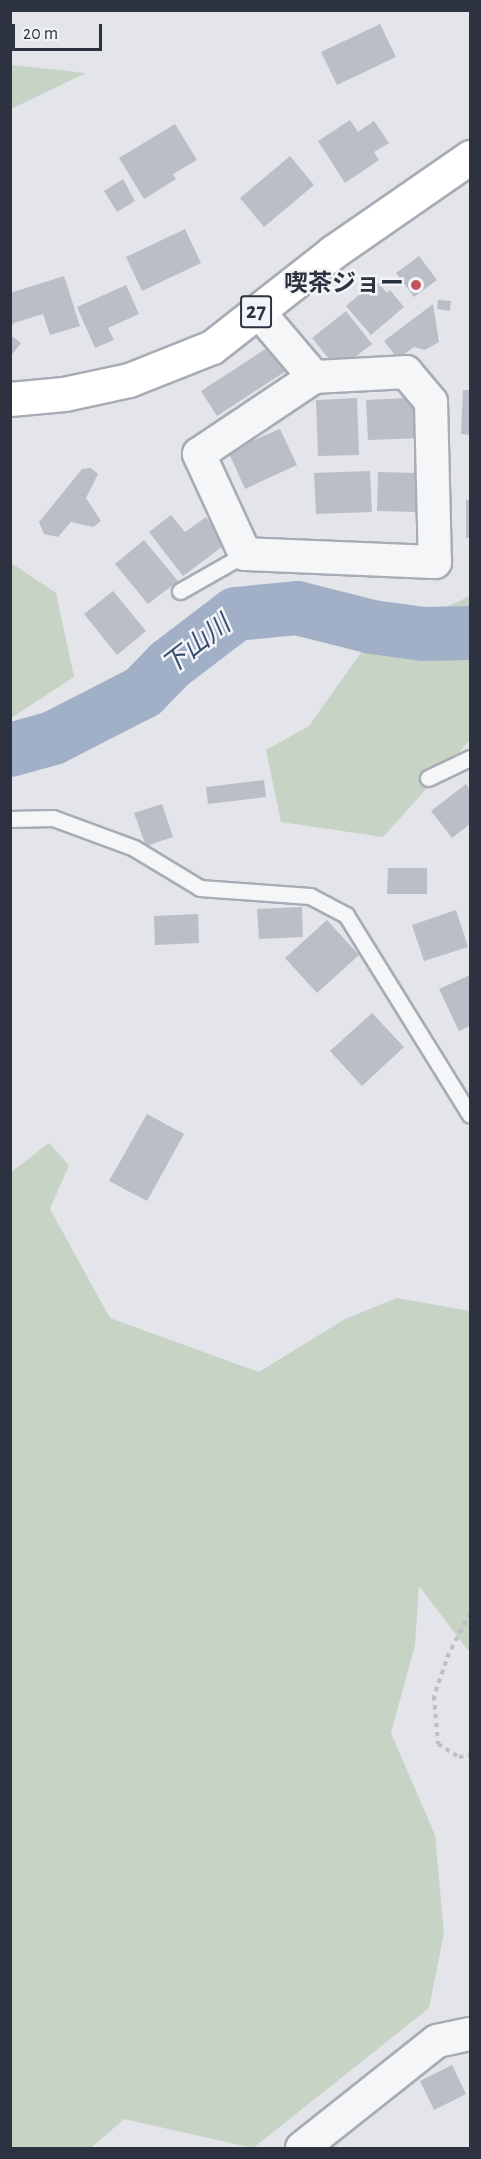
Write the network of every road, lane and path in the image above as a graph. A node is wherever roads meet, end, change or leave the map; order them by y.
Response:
1 (471, 156) edge
2 (258, 311) junction
3 (314, 377) junction
4 (10, 399) edge
5 (244, 554) junction
6 (180, 591) dead end
7 (471, 758) edge
8 (428, 778) dead end
9 (10, 819) edge
10 (471, 1115) edge
11 (471, 1613) edge
12 (471, 1755) edge
13 (471, 2034) edge
14 (302, 2148) edge

1 - 2 main road, 27
2 - 3 street
2 - 4 main road, 27
3 - 5 street
3 - 5 street
5 - 6 lane
7 - 8 lane
9 - 10 lane
11 - 12 path
13 - 14 street

